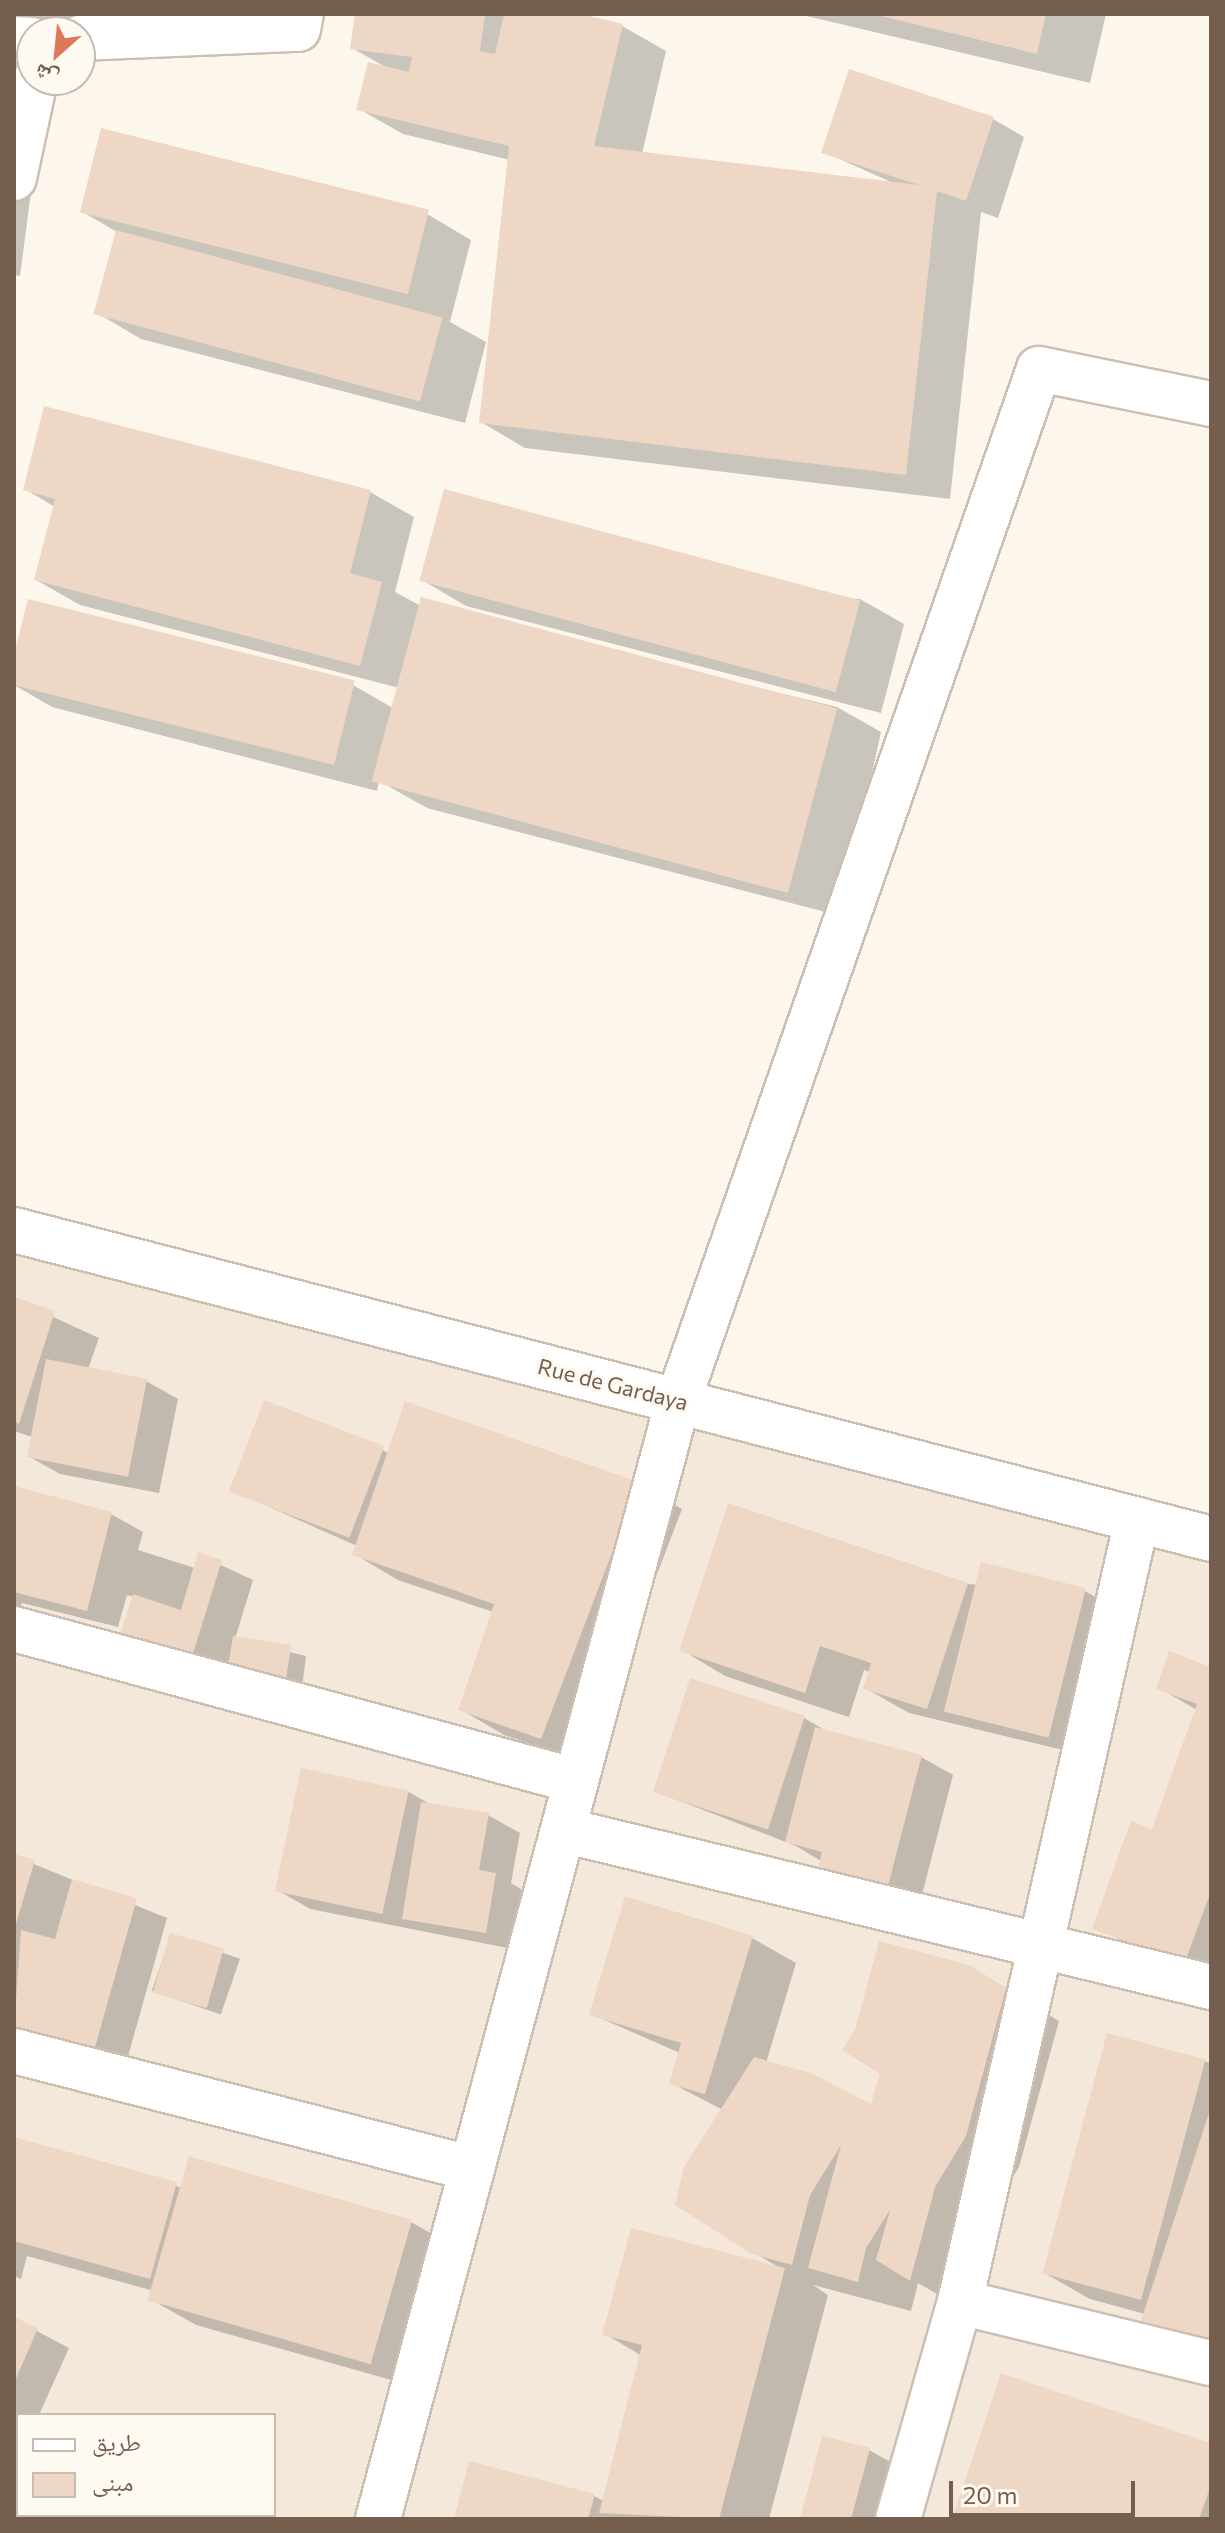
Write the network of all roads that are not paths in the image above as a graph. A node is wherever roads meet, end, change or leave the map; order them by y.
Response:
1 (301, 14) edge
2 (96, 37) edge
3 (32, 96) edge
4 (14, 178) edge
5 (1211, 404) edge
6 (14, 1230) edge
7 (678, 1401) junction
8 (1137, 1520) junction
9 (1211, 1539) edge
10 (14, 1629) edge
11 (576, 1781) junction
12 (563, 1830) junction
13 (1041, 1946) junction
14 (1211, 1987) edge
15 (14, 2051) edge
16 (472, 2169) junction
17 (960, 2302) junction
18 (1211, 2363) edge
19 (378, 2519) edge
20 (898, 2519) edge

1 - 2 street
3 - 4 street
5 - 7 street
6 - 7 street, Rue de Gardaya
7 - 8 street, Rue de Gardaya
7 - 11 street
8 - 9 street, Rue de Gardaya
8 - 13 street
10 - 11 street
11 - 12 street
12 - 13 street
12 - 16 street
13 - 14 street
13 - 17 street
15 - 16 street
16 - 19 street
17 - 18 street
17 - 20 street

